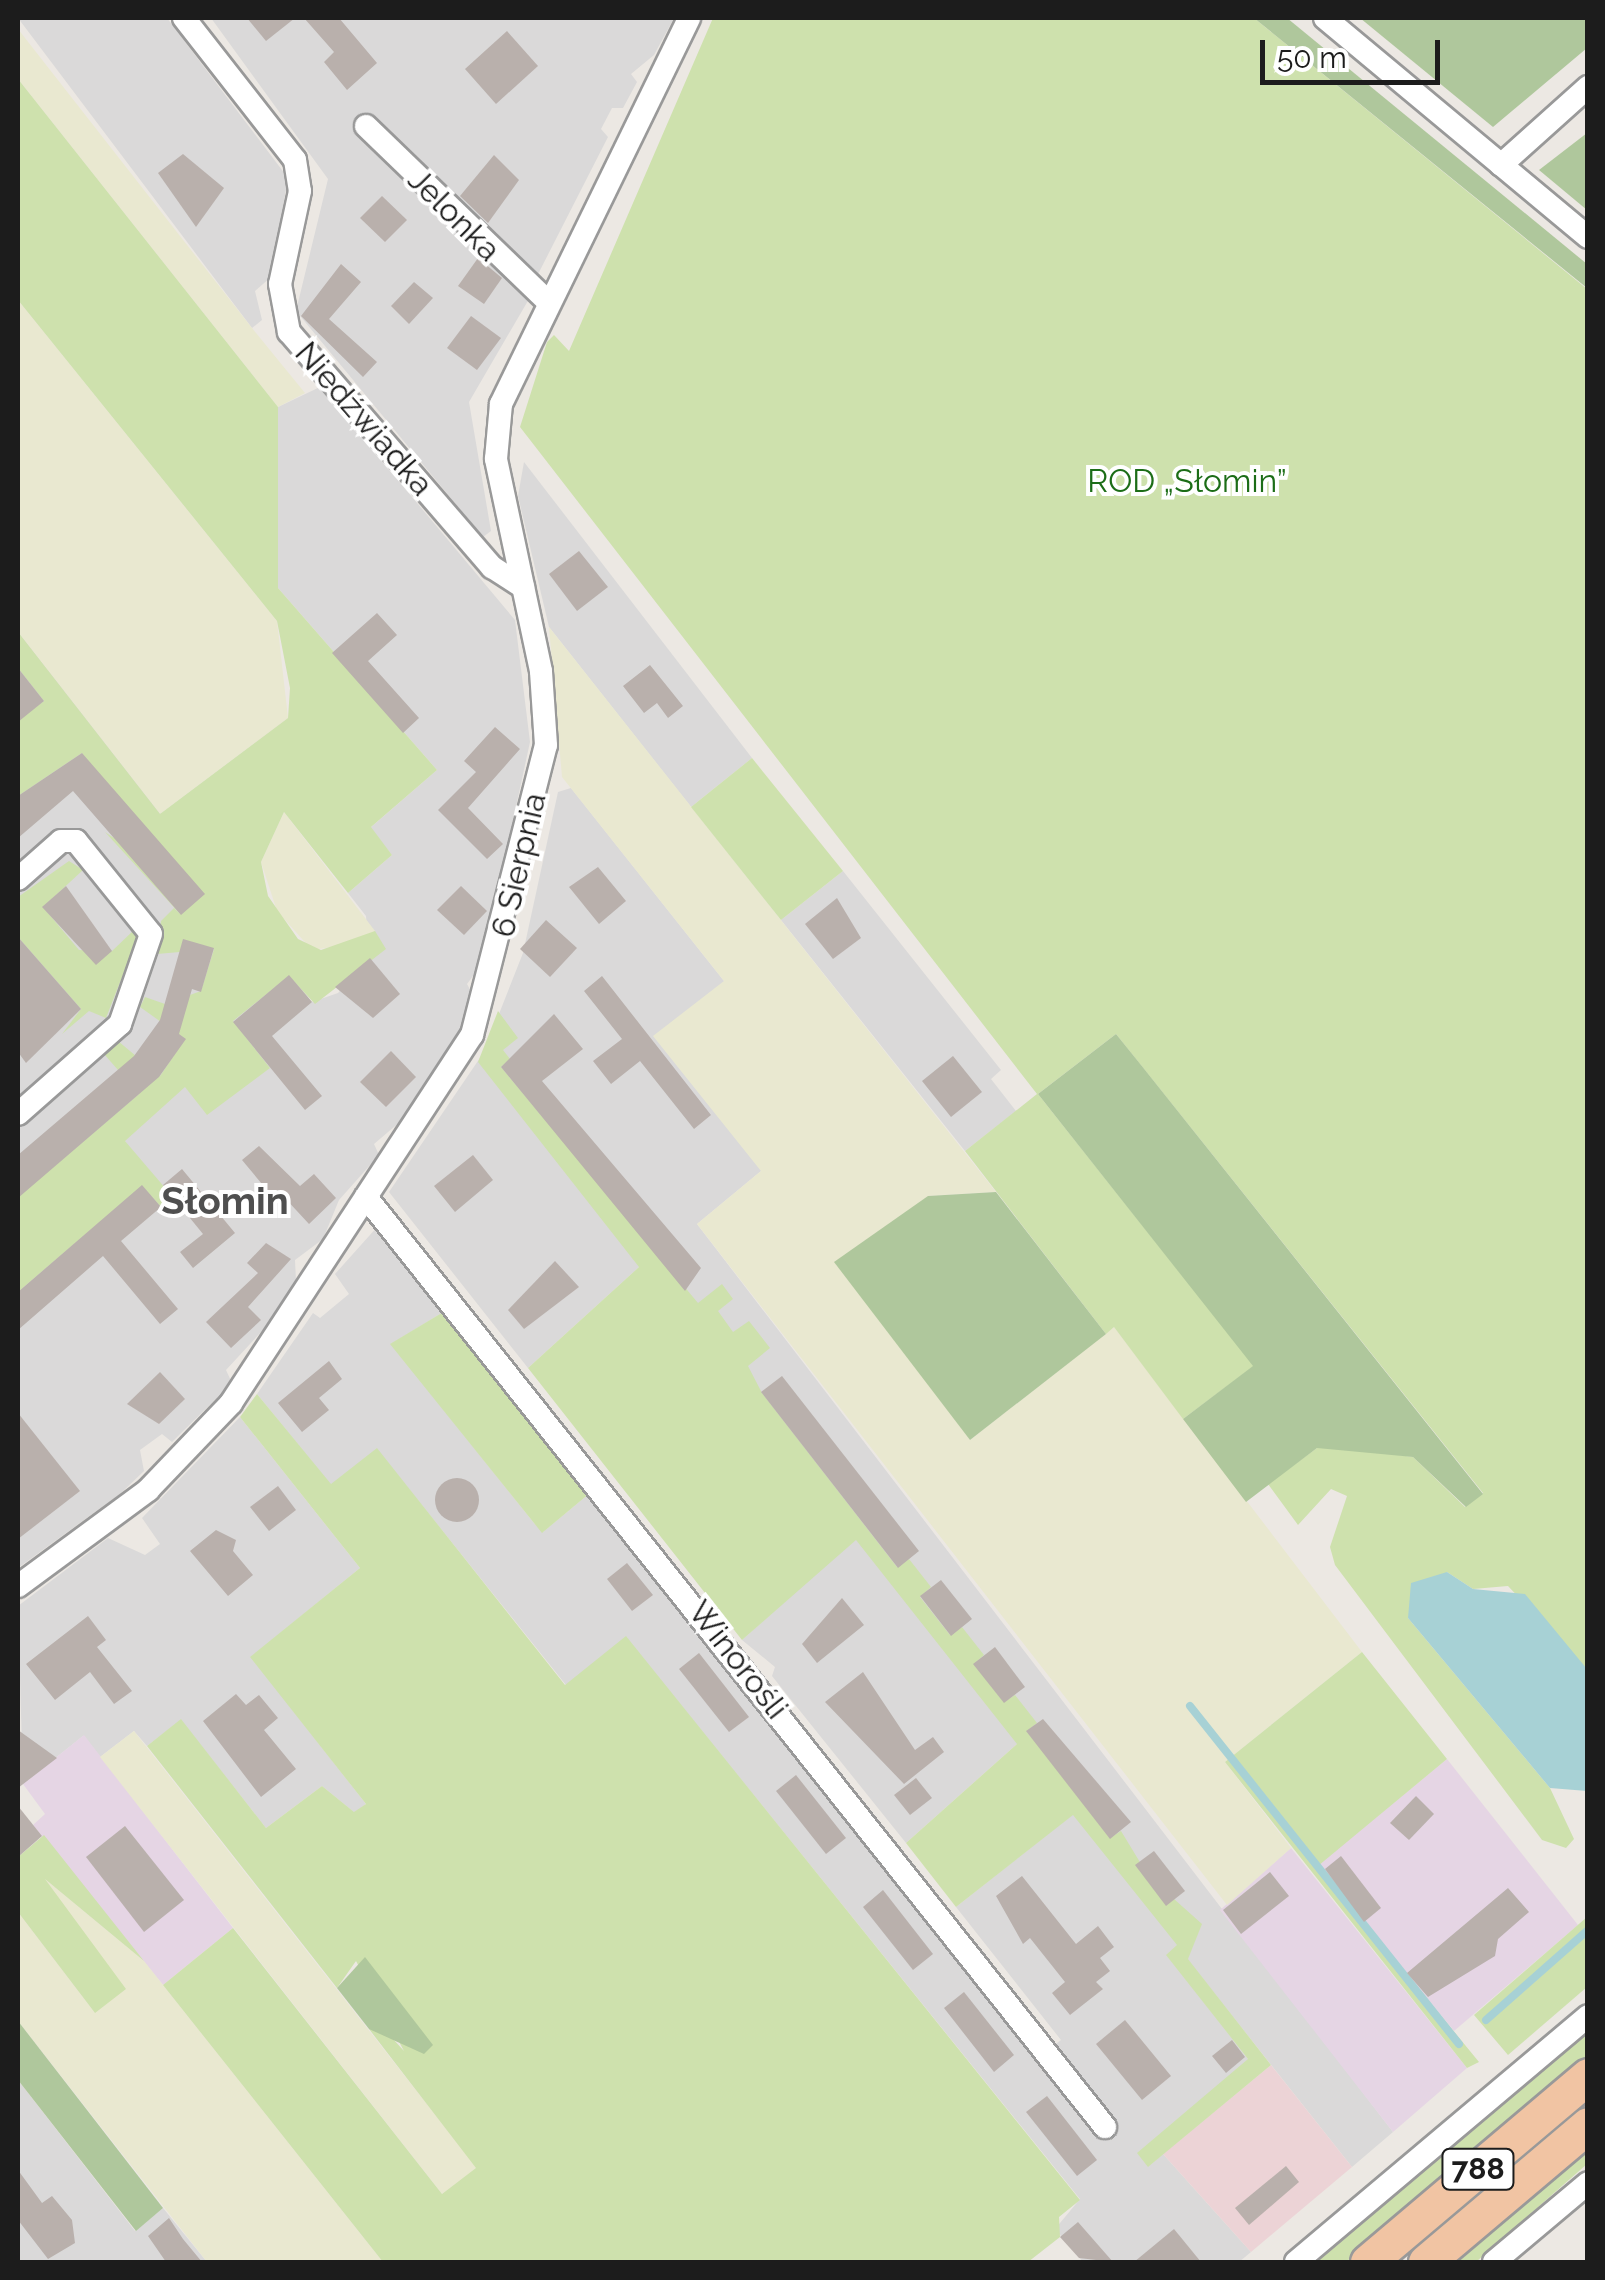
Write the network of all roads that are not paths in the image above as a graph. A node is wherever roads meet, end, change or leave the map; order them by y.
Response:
1 (184, 18) edge
2 (690, 18) edge
3 (1325, 18) edge
4 (1588, 87) edge
5 (366, 126) dead end
6 (1501, 165) junction
7 (1588, 237) edge
8 (545, 299) junction
9 (523, 587) junction
10 (18, 879) edge
11 (18, 1114) edge
12 (366, 1197) junction
13 (18, 1586) edge
14 (1588, 2016) edge
15 (1588, 2076) edge
16 (1588, 2126) edge
17 (1105, 2127) dead end
18 (1588, 2183) edge
19 (1296, 2262) edge
20 (1368, 2262) edge
21 (1426, 2262) edge
22 (1494, 2262) edge

1 - 9 street, Niedźwiadka
2 - 8 street, 6 Sierpnia
3 - 6 street
4 - 6 street
5 - 8 street, Jelonka
6 - 7 street
8 - 9 street, 6 Sierpnia
9 - 12 street, 6 Sierpnia
10 - 11 street
12 - 13 street, 6 Sierpnia
12 - 17 street, Winorośli
14 - 19 street
15 - 20 main road, 788
16 - 21 main road, 788
18 - 22 street

